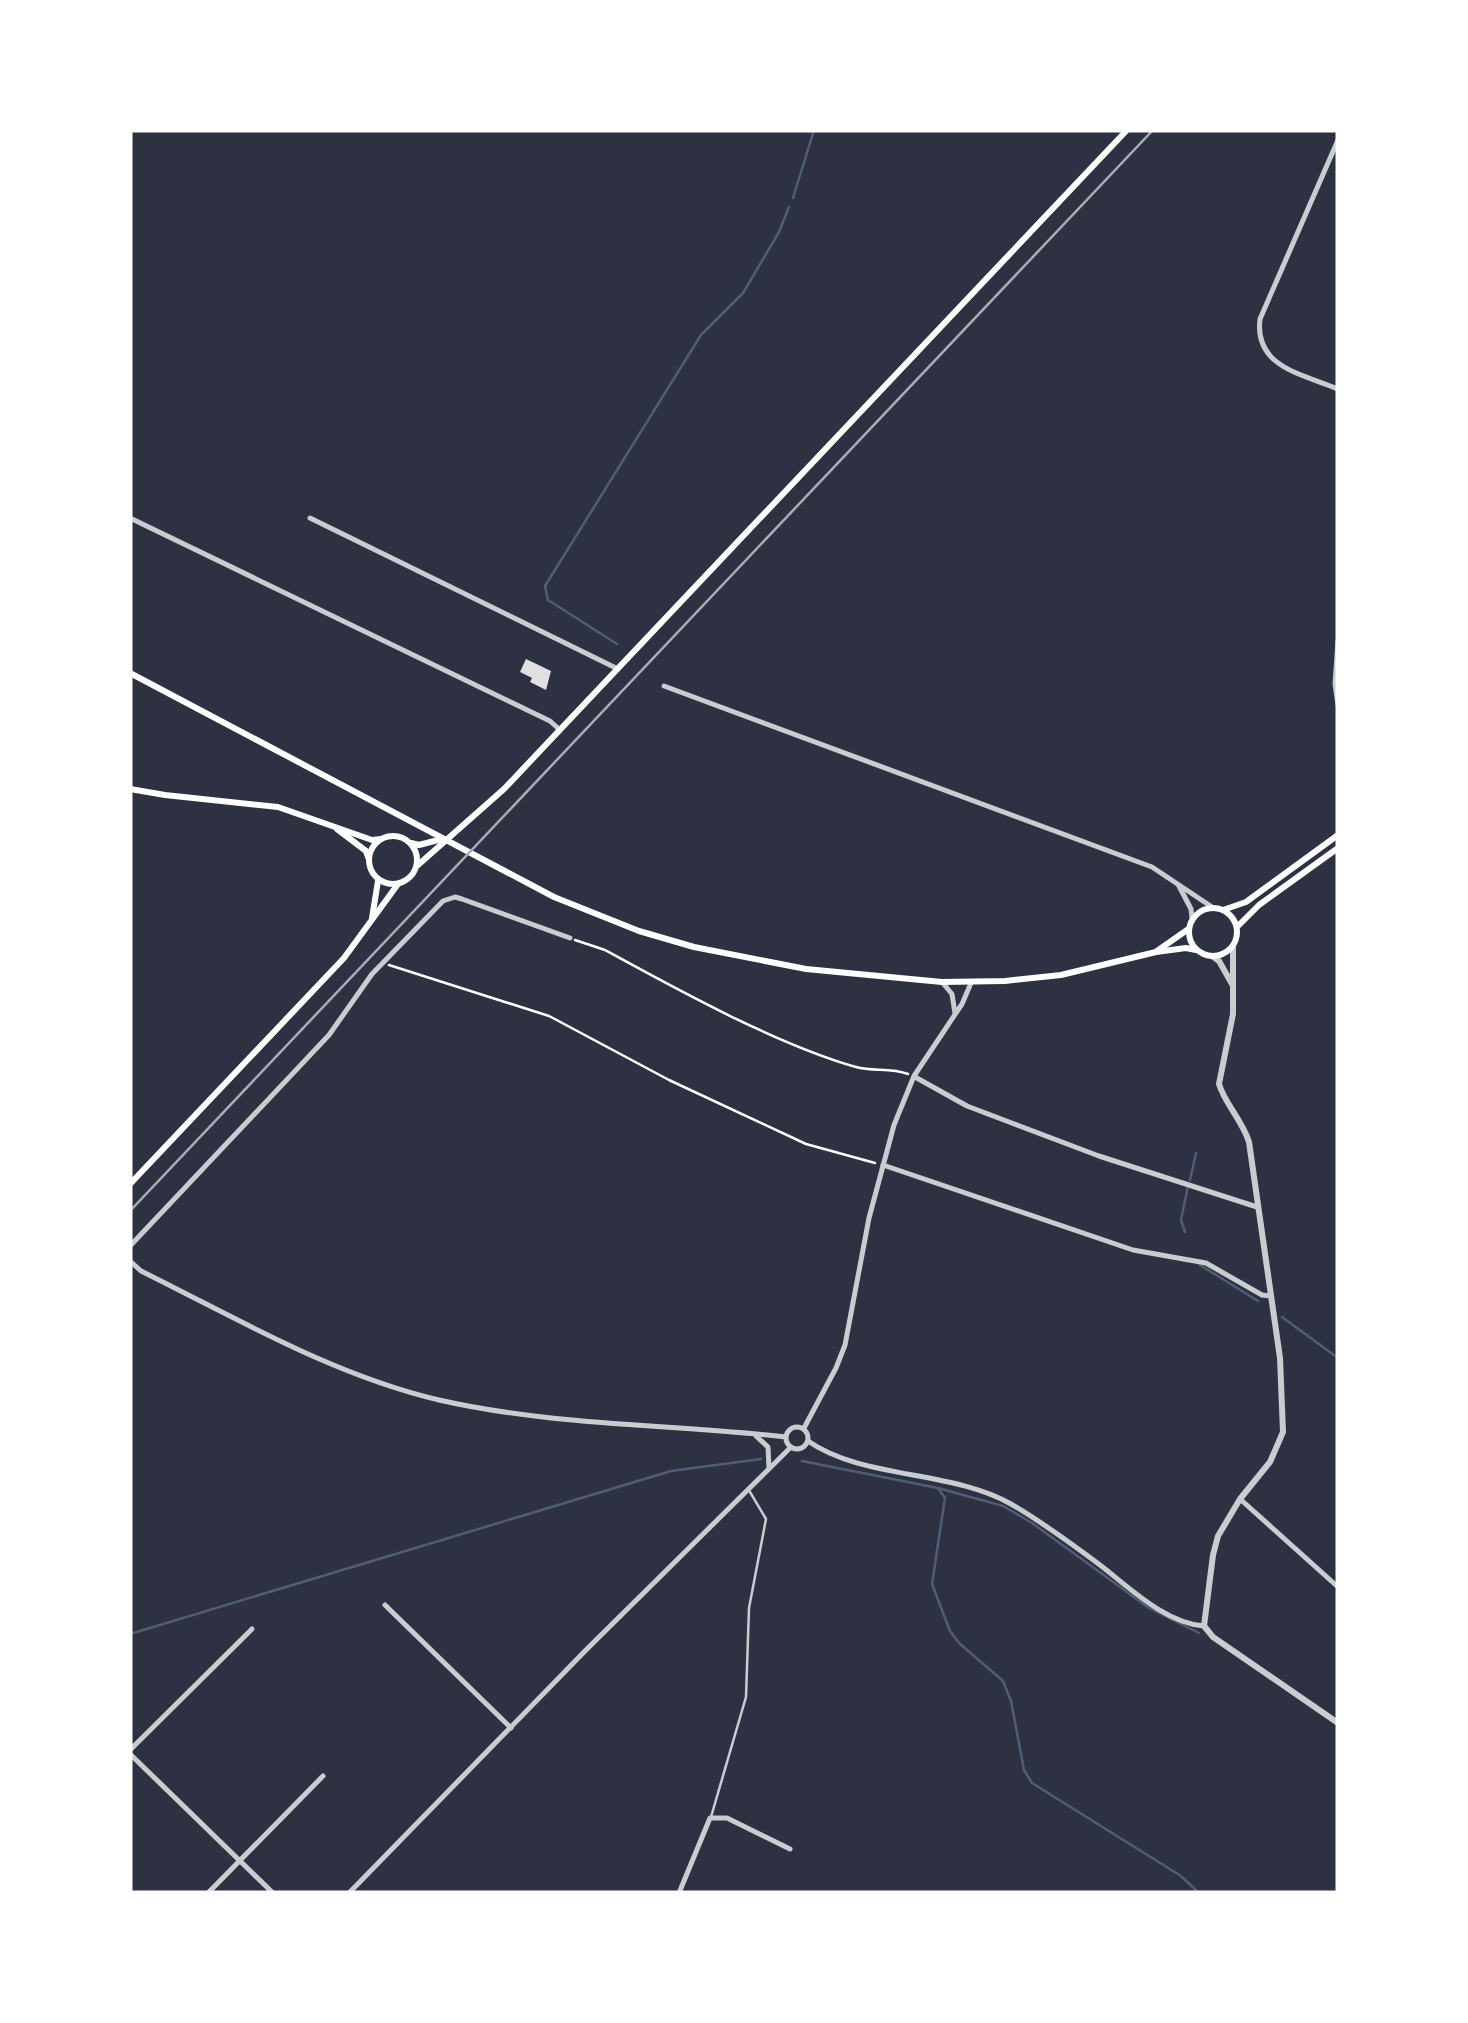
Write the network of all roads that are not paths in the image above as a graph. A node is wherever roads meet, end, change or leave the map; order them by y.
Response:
1 (1127, 130) edge
2 (1338, 140) edge
3 (1338, 390) edge
4 (130, 518) edge
5 (310, 518) dead end
6 (1338, 642) edge
7 (618, 669) junction
8 (130, 676) edge
9 (664, 686) dead end
10 (1338, 705) edge
11 (560, 730) junction
12 (130, 789) edge
13 (332, 826) junction
14 (1338, 835) edge
15 (448, 838) junction
16 (381, 839) junction
17 (410, 843) junction
18 (1338, 848) edge
19 (369, 858) junction
20 (418, 865) junction
21 (377, 878) junction
22 (398, 884) junction
23 (1178, 884) junction
24 (1212, 907) junction
25 (1223, 910) junction
26 (1192, 918) junction
27 (372, 919) junction
28 (1237, 928) junction
29 (1188, 929) junction
30 (570, 938) road end
31 (1232, 946) junction
32 (1196, 950) junction
33 (1156, 952) junction
34 (1212, 956) junction
35 (942, 982) junction
36 (972, 982) junction
37 (1232, 985) junction
38 (955, 1013) junction
39 (914, 1076) junction
40 (882, 1165) junction
41 (130, 1184) edge
42 (1257, 1207) junction
43 (130, 1246) edge
44 (130, 1261) edge
45 (1271, 1296) junction
46 (804, 1428) junction
47 (753, 1434) junction
48 (786, 1438) junction
49 (808, 1441) junction
50 (790, 1446) junction
51 (768, 1471) junction
52 (749, 1491) junction
53 (1240, 1499) junction
54 (1338, 1587) edge
55 (385, 1606) dead end
56 (1204, 1626) junction
57 (252, 1629) dead end
58 (1338, 1723) edge
59 (512, 1728) junction
60 (130, 1752) edge
61 (323, 1776) dead end
62 (710, 1818) junction
63 (790, 1849) dead end
64 (240, 1862) junction
65 (208, 1893) edge
66 (273, 1893) edge
67 (350, 1893) edge
68 (679, 1893) edge

1 - 7 main road
2 - 3 street
4 - 11 street
5 - 7 street
6 - 10 street
7 - 11 main road
8 - 35 main road
9 - 23 street
11 - 15 main road
12 - 13 main road
13 - 16 main road
13 - 19 main road
14 - 25 main road
15 - 17 main road
15 - 20 main road
16 - 17 main road
16 - 19 main road
17 - 20 main road
18 - 28 main road
19 - 21 main road
20 - 22 main road
21 - 22 main road
21 - 27 main road
22 - 27 main road
23 - 24 street
23 - 26 street
24 - 25 main road
24 - 26 main road
25 - 28 main road
26 - 29 main road
27 - 41 main road
28 - 31 main road
29 - 32 main road
29 - 33 main road
30 - 43 street
31 - 34 main road
31 - 37 street
32 - 33 main road
32 - 34 main road
33 - 36 main road
34 - 37 street
35 - 36 main road
35 - 38 street
36 - 38 street
37 - 42 street
38 - 39 street
39 - 40 street
39 - 42 street
40 - 45 street
40 - 46 street
42 - 45 street
44 - 47 street
45 - 53 street
46 - 48 street
46 - 49 street
47 - 48 street
47 - 51 street
48 - 50 street
49 - 50 street
49 - 56 street
50 - 51 street
51 - 52 street
52 - 59 street
52 - 62 lane
53 - 54 street
53 - 56 street
55 - 59 street
56 - 58 street
57 - 60 street
59 - 67 street
60 - 64 street
61 - 64 street
62 - 63 street
62 - 68 street
64 - 65 street
64 - 66 street

